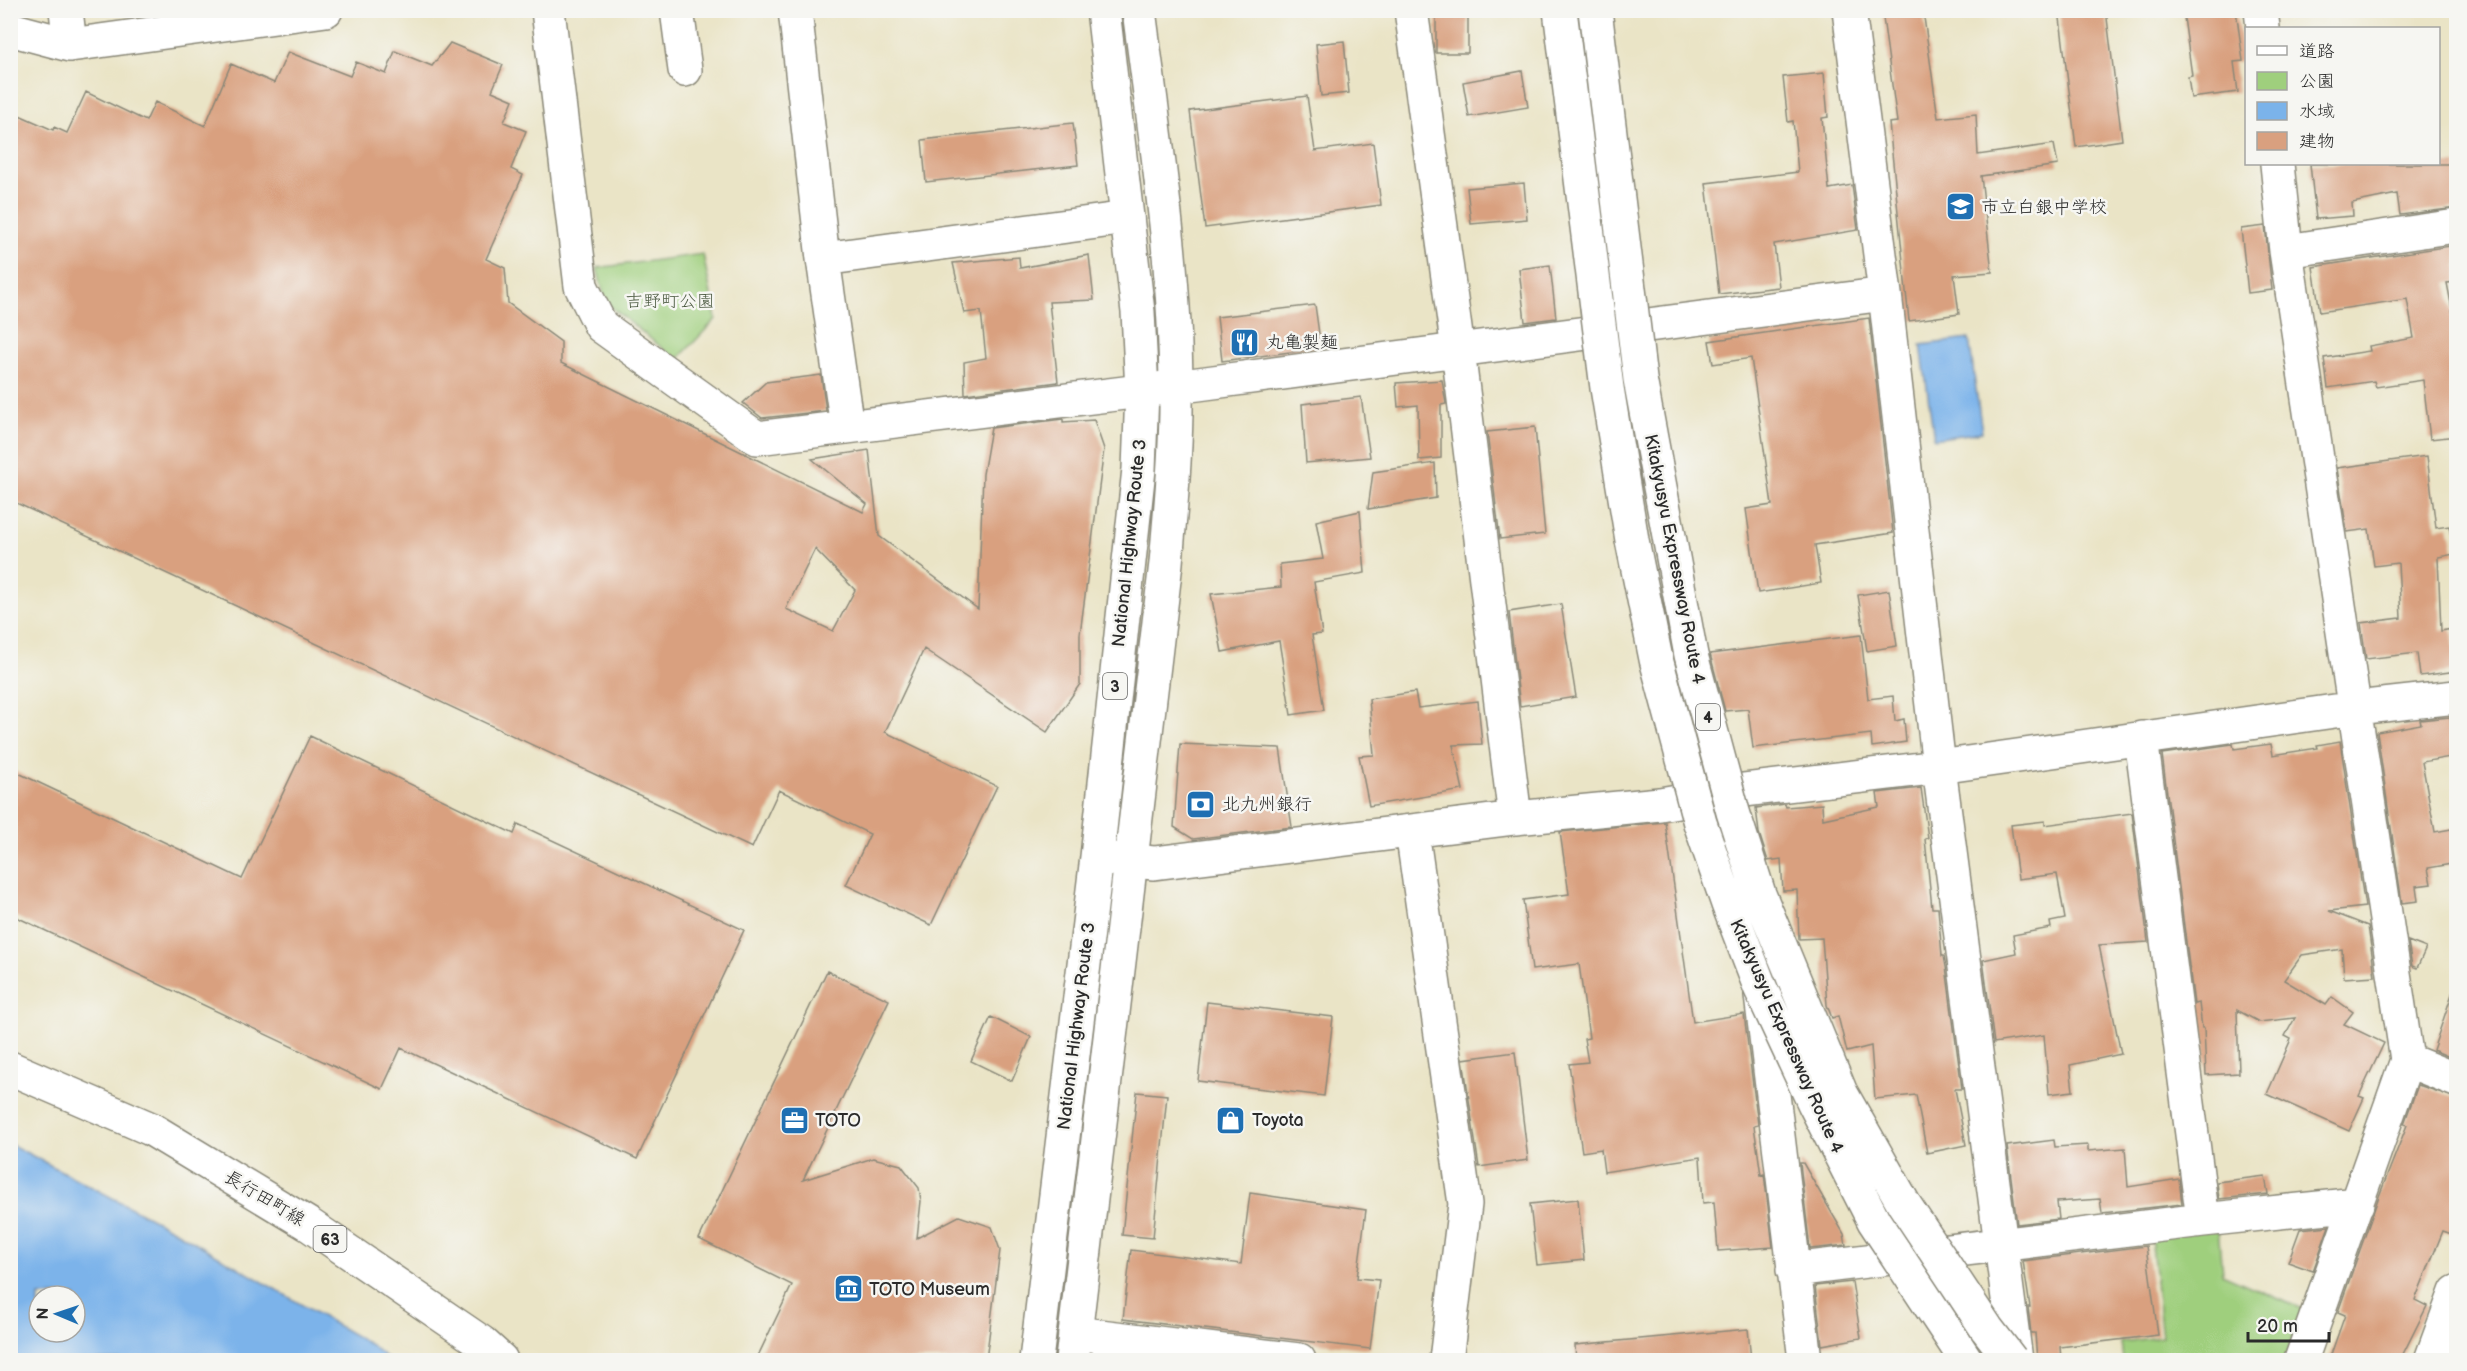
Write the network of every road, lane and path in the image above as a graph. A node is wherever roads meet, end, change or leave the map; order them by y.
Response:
1 (66, 10) edge
2 (548, 10) edge
3 (677, 10) edge
4 (795, 10) edge
5 (1103, 10) edge
6 (1139, 10) edge
7 (1411, 10) edge
8 (1560, 10) edge
9 (1595, 10) edge
10 (1849, 10) edge
11 (2261, 10) edge
12 (320, 11) edge
13 (2263, 27) edge
14 (10, 29) edge
15 (70, 45) junction
16 (685, 69) dead end
17 (2277, 165) edge
18 (1127, 219) junction
19 (2457, 226) edge
20 (2286, 251) junction
21 (823, 259) junction
22 (1885, 294) junction
23 (1458, 350) junction
24 (1176, 387) junction
25 (1142, 391) junction
26 (847, 427) junction
27 (2457, 697) edge
28 (2356, 708) junction
29 (2141, 738) junction
30 (1939, 767) junction
31 (1737, 791) junction
32 (1515, 818) junction
33 (1412, 831) junction
34 (1096, 857) junction
35 (1130, 861) junction
36 (2406, 1060) junction
37 (10, 1068) edge
38 (2457, 1080) edge
39 (2357, 1204) junction
40 (2203, 1220) junction
41 (2000, 1244) junction
42 (1793, 1270) junction
43 (2457, 1292) edge
44 (1073, 1346) edge
45 (501, 1360) edge
46 (1036, 1360) edge
47 (1299, 1360) edge
48 (1446, 1360) edge
49 (1806, 1360) edge
50 (1966, 1360) edge
51 (2011, 1360) edge
52 (2016, 1360) edge
53 (2301, 1360) edge
54 (2431, 1360) edge

1 - 15 main road
2 - 26 main road
3 - 16 main road
4 - 21 main road
5 - 18 main road, National Highway Route 3 / 3
6 - 24 main road, National Highway Route 3 / 3
7 - 23 main road
8 - 50 main road, Kitakyusyu Expressway Route 4 / 4, bridge
9 - 51 main road, Kitakyusyu Expressway Route 4 / 4, bridge
10 - 22 main road
11 - 13 main road
12 - 15 main road
14 - 15 main road
17 - 20 main road
18 - 21 main road
18 - 25 main road, National Highway Route 3 / 3
19 - 20 main road
20 - 28 main road
21 - 26 main road
22 - 23 main road
22 - 30 main road
23 - 24 main road
23 - 32 main road
24 - 25 main road
24 - 35 main road, National Highway Route 3 / 3
25 - 26 main road
25 - 34 main road, National Highway Route 3 / 3
27 - 28 main road
28 - 29 main road
28 - 36 main road
29 - 30 main road
29 - 40 main road
30 - 31 main road
30 - 41 main road
31 - 32 main road
31 - 42 main road
32 - 33 main road
33 - 35 main road
33 - 48 main road
34 - 35 main road
34 - 46 main road, National Highway Route 3 / 3
35 - 44 main road, National Highway Route 3 / 3
36 - 38 main road
36 - 39 main road
37 - 45 main road, 長行田町線 / 63
39 - 40 main road
39 - 53 main road
40 - 41 main road
41 - 42 main road
41 - 52 main road
42 - 49 main road
43 - 54 main road
44 - 47 main road

